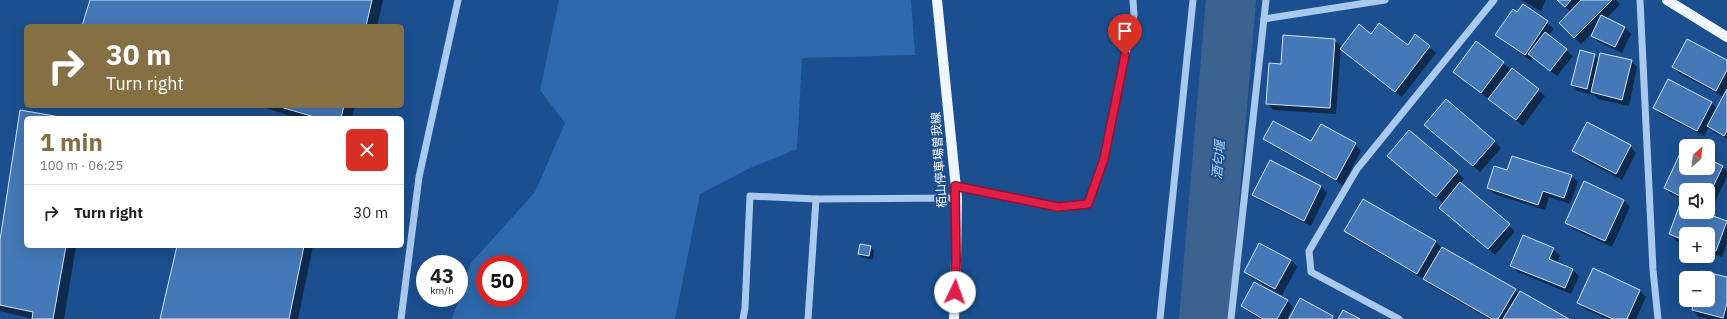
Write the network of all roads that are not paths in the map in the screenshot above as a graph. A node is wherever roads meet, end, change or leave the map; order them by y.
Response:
1 (458, 0) edge
2 (937, 0) edge
3 (1133, 0) edge
4 (1193, 0) edge
5 (1266, 0) edge
6 (1385, 0) edge
7 (1494, 0) edge
8 (1640, 0) edge
9 (1667, 0) edge
10 (1264, 19) junction
11 (1727, 37) edge
12 (955, 186) junction
13 (957, 198) junction
14 (816, 199) junction
15 (401, 319) edge
16 (742, 319) edge
17 (808, 319) edge
18 (954, 319) edge
19 (1160, 319) edge
20 (1231, 319) edge
21 (1399, 319) edge
22 (1658, 319) edge

1 - 15 street
2 - 12 main road, 栢山停車場曽我線
3 - 12 street
4 - 19 street
5 - 10 street
6 - 10 street
7 - 21 street
8 - 22 street
9 - 11 main road
10 - 20 street
12 - 13 main road, 栢山停車場曽我線
13 - 14 street
13 - 18 main road, 栢山停車場曽我線
14 - 16 street
14 - 17 street

